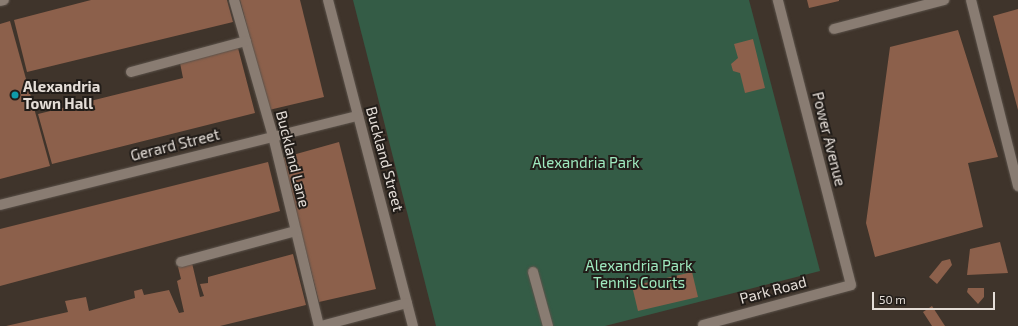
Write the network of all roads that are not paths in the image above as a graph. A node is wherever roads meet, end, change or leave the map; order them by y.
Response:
1 (4, 0) edge
2 (234, 0) edge
3 (328, 0) edge
4 (778, 0) edge
5 (944, 0) edge
6 (971, 0) edge
7 (0, 1) edge
8 (834, 29) dead end
9 (246, 41) junction
10 (130, 72) dead end
11 (358, 116) junction
12 (273, 136) junction
13 (1018, 186) edge
14 (0, 205) edge
15 (296, 231) junction
16 (181, 262) dead end
17 (534, 272) dead end
18 (850, 285) joint
19 (408, 303) junction
20 (703, 325) dead end
21 (320, 326) edge
22 (413, 326) edge
23 (548, 326) edge

1 - 7 street
2 - 9 street, Buckland Lane
3 - 11 street, Buckland Street
4 - 18 street, Power Avenue
5 - 8 street
6 - 13 street
9 - 10 street
9 - 12 street, Buckland Lane
11 - 12 street, Gerard Street
11 - 19 street, Buckland Street
12 - 14 street, Gerard Street
12 - 15 street, Buckland Lane
15 - 16 street
15 - 21 street, Buckland Lane
17 - 23 street
18 - 20 street, Park Road
19 - 21 street
19 - 22 street, Buckland Street

